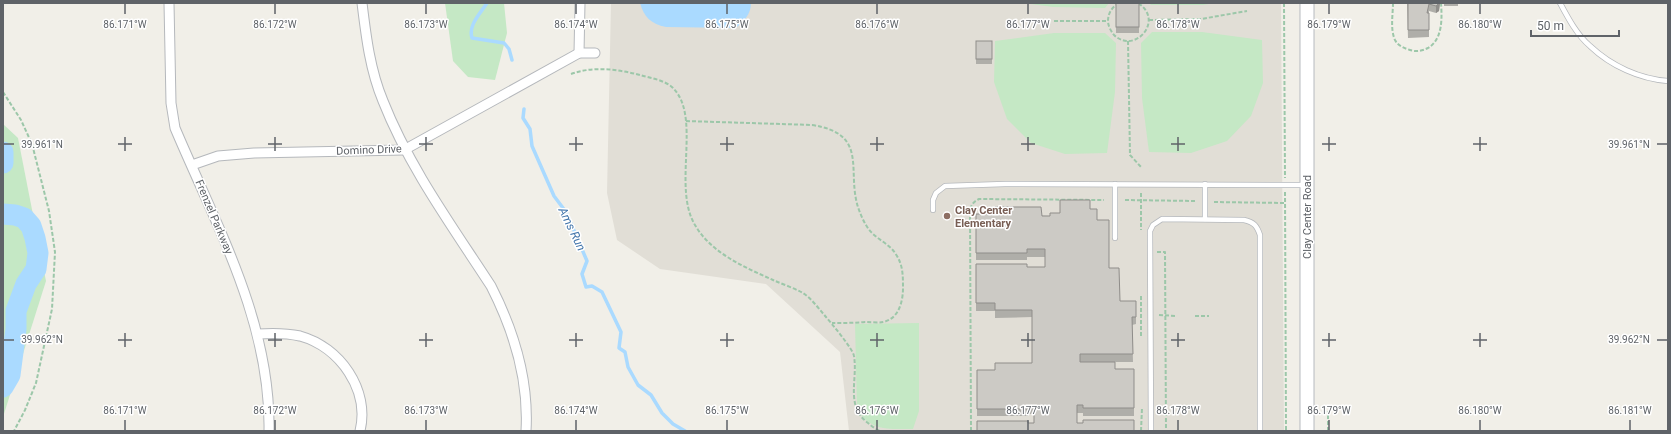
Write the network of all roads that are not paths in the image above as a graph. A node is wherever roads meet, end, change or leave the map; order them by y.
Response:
1 (169, 3) edge
2 (362, 3) edge
3 (580, 3) edge
4 (1307, 3) edge
5 (1560, 3) edge
6 (579, 53) junction
7 (595, 53) dead end
8 (1668, 81) edge
9 (404, 150) junction
10 (192, 165) junction
11 (1115, 184) junction
12 (1205, 184) junction
13 (1307, 185) junction
14 (933, 210) dead end
15 (1205, 219) junction
16 (1115, 238) dead end
17 (258, 334) junction
18 (269, 431) edge
19 (360, 431) edge
20 (526, 431) edge
21 (1151, 431) edge
22 (1260, 431) edge
23 (1307, 431) edge

1 - 10 street, Frenzel Parkway
2 - 9 street
3 - 6 street
4 - 13 street, Clay Center Road
5 - 8 lane
6 - 7 street, Domino Drive
6 - 9 street, Domino Drive
9 - 10 street, Domino Drive
9 - 20 street
10 - 17 street, Frenzel Parkway
11 - 12 lane
11 - 14 lane
11 - 16 lane
12 - 13 lane
12 - 15 lane
13 - 23 street, Clay Center Road
15 - 21 lane
15 - 22 lane
17 - 18 street, Frenzel Parkway
17 - 19 street

